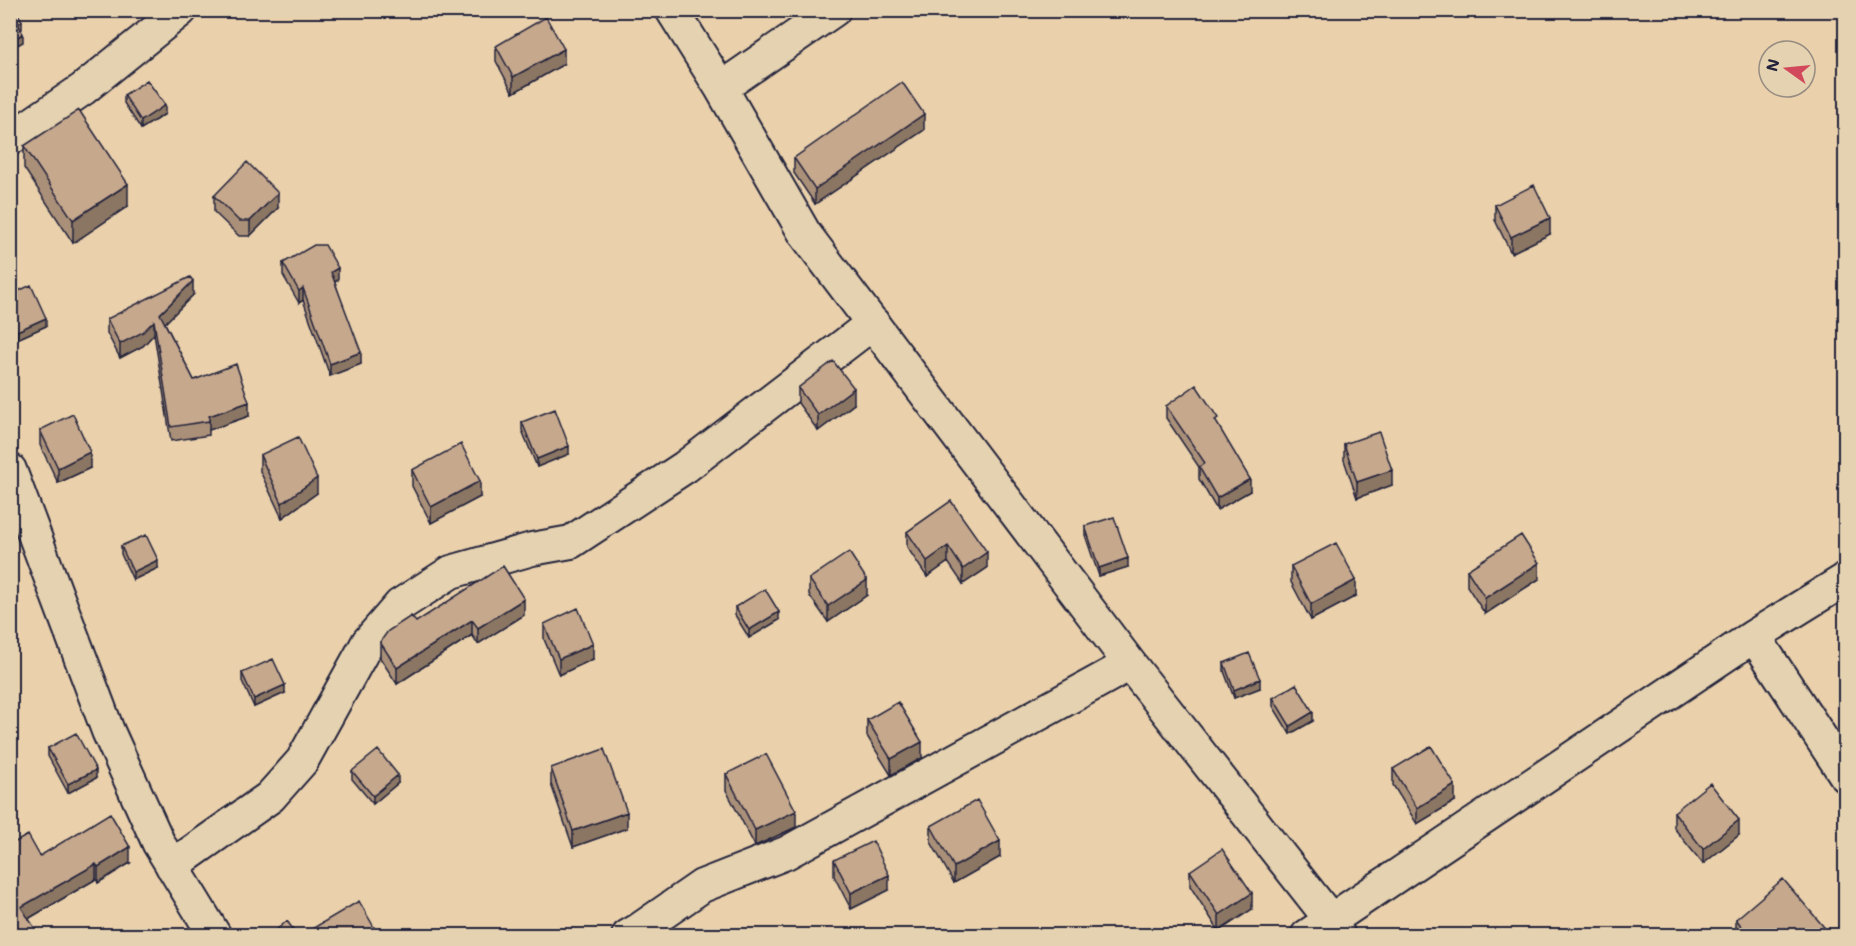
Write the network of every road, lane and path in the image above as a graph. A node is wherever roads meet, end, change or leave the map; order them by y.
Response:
1 (181, 10) edge
2 (672, 10) edge
3 (834, 10) edge
4 (721, 88) junction
5 (10, 139) edge
6 (873, 323) junction
7 (10, 470) edge
8 (1845, 579) edge
9 (1754, 636) junction
10 (1130, 664) junction
11 (1845, 776) edge
12 (172, 866) junction
13 (1326, 930) edge
14 (215, 936) edge
15 (628, 936) edge

1 - 5 street
2 - 4 street
3 - 4 street
4 - 6 street
6 - 10 street
6 - 12 street
7 - 12 street
8 - 9 street
9 - 11 street
9 - 13 street
10 - 13 street
10 - 15 street
12 - 14 street

